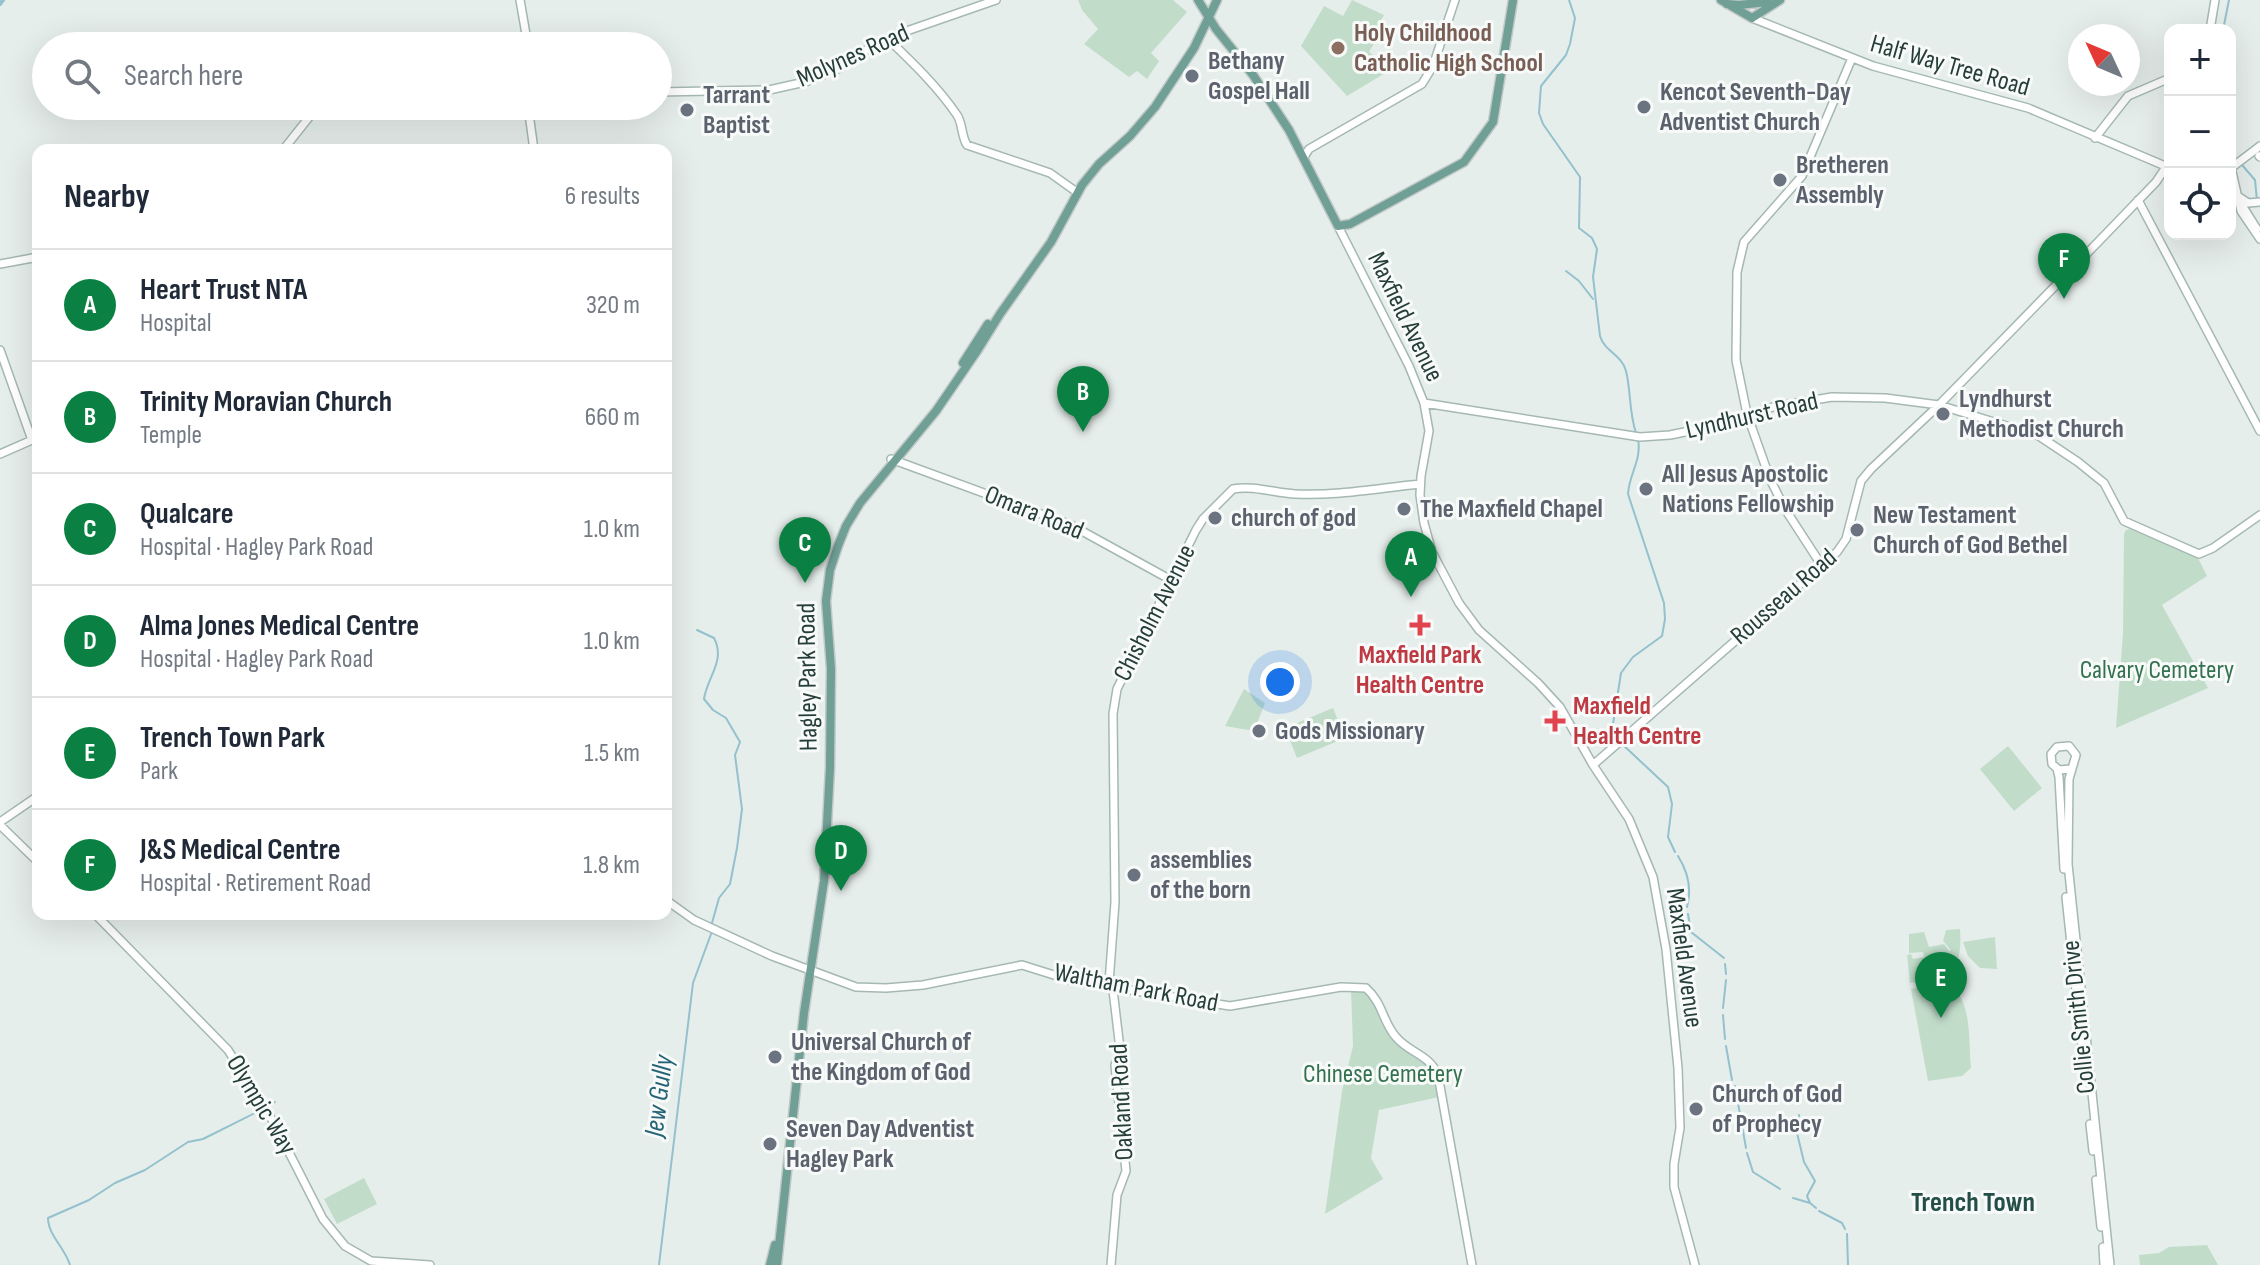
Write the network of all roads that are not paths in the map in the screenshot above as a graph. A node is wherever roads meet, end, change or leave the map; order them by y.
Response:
1 (520, 0) edge
2 (996, 0) edge
3 (1199, 0) edge
4 (1216, 0) edge
5 (1455, 0) edge
6 (1513, 0) edge
7 (2215, 0) edge
8 (1724, 2) edge
9 (1772, 3) edge
10 (1209, 16) junction
11 (1752, 18) junction
12 (1765, 24) junction
13 (2211, 24) edge
14 (526, 32) edge
15 (888, 39) junction
16 (1852, 58) junction
17 (2164, 81) edge
18 (672, 92) edge
19 (307, 120) edge
20 (530, 120) edge
21 (2095, 138) junction
22 (288, 144) edge
23 (533, 144) edge
24 (2260, 147) edge
25 (2260, 156) edge
26 (1304, 157) junction
27 (2236, 165) edge
28 (2164, 166) edge
29 (2164, 172) edge
30 (1076, 191) junction
31 (2236, 195) edge
32 (2236, 198) edge
33 (2138, 200) junction
34 (2236, 200) edge
35 (2258, 203) edge
36 (2249, 215) junction
37 (1338, 226) junction
38 (2260, 237) edge
39 (32, 258) edge
40 (0, 264) edge
41 (0, 350) edge
42 (1424, 403) junction
43 (1939, 405) junction
44 (1747, 414) junction
45 (2260, 431) edge
46 (0, 454) edge
47 (893, 460) junction
48 (1420, 484) junction
49 (2260, 515) edge
50 (1822, 566) junction
51 (1171, 580) junction
52 (1593, 765) junction
53 (2057, 769) junction
54 (2071, 769) junction
55 (32, 800) edge
56 (0, 823) edge
57 (32, 856) edge
58 (672, 905) edge
59 (101, 920) edge
60 (809, 968) junction
61 (1111, 986) junction
62 (430, 1265) edge
63 (775, 1265) edge
64 (1111, 1265) edge
65 (1472, 1265) edge
66 (1695, 1265) edge
67 (2107, 1265) edge

1 - 14 street
2 - 15 street, Molynes Road
3 - 4 main road
3 - 10 main road, Maxfield Avenue
4 - 10 main road, Hagley Park Road
5 - 26 street
6 - 37 main road
7 - 13 street
8 - 9 main road
8 - 11 main road, Half Way Tree Road
9 - 11 main road
9 - 12 main road
10 - 26 main road, Maxfield Avenue
10 - 30 main road, Hagley Park Road
11 - 12 street, Half Way Tree Road
12 - 16 street, Half Way Tree Road
15 - 18 street, Molynes Road
15 - 30 street
16 - 21 street, Half Way Tree Road
16 - 44 street
17 - 21 street
19 - 22 street
20 - 23 street
21 - 28 street, Half Way Tree Road
24 - 25 street
24 - 27 street
25 - 27 street
26 - 37 main road, Maxfield Avenue
29 - 33 street, Rousseau Road
30 - 47 main road, Hagley Park Road
31 - 35 street
32 - 36 street
33 - 43 street, Rousseau Road
33 - 45 street
34 - 38 street
35 - 36 street
36 - 38 street
37 - 42 street, Maxfield Avenue
39 - 40 street
41 - 46 street
42 - 44 street, Lyndhurst Road
42 - 48 street, Maxfield Avenue
43 - 44 street, Lyndhurst Road
43 - 49 street, Lyndhurst Road
43 - 50 street, Rousseau Road
44 - 50 street
47 - 51 street, Omara Road
47 - 60 main road, Hagley Park Road
48 - 51 street, Chisholm Avenue
48 - 52 street, Maxfield Avenue
50 - 52 street, Rousseau Road
51 - 61 street, Chisholm Avenue
52 - 66 street, Maxfield Avenue
53 - 54 street
53 - 54 street
53 - 67 street, Collie Smith Drive
54 - 67 street, Collie Smith Drive
55 - 56 street
56 - 57 street
58 - 60 street, Waltham Park Road
59 - 62 street, Olympic Way
60 - 61 street, Waltham Park Road
60 - 63 main road, Hagley Park Road
60 - 63 main road, Hagley Park Road
61 - 64 street, Oakland Road
61 - 65 street, Waltham Park Road

